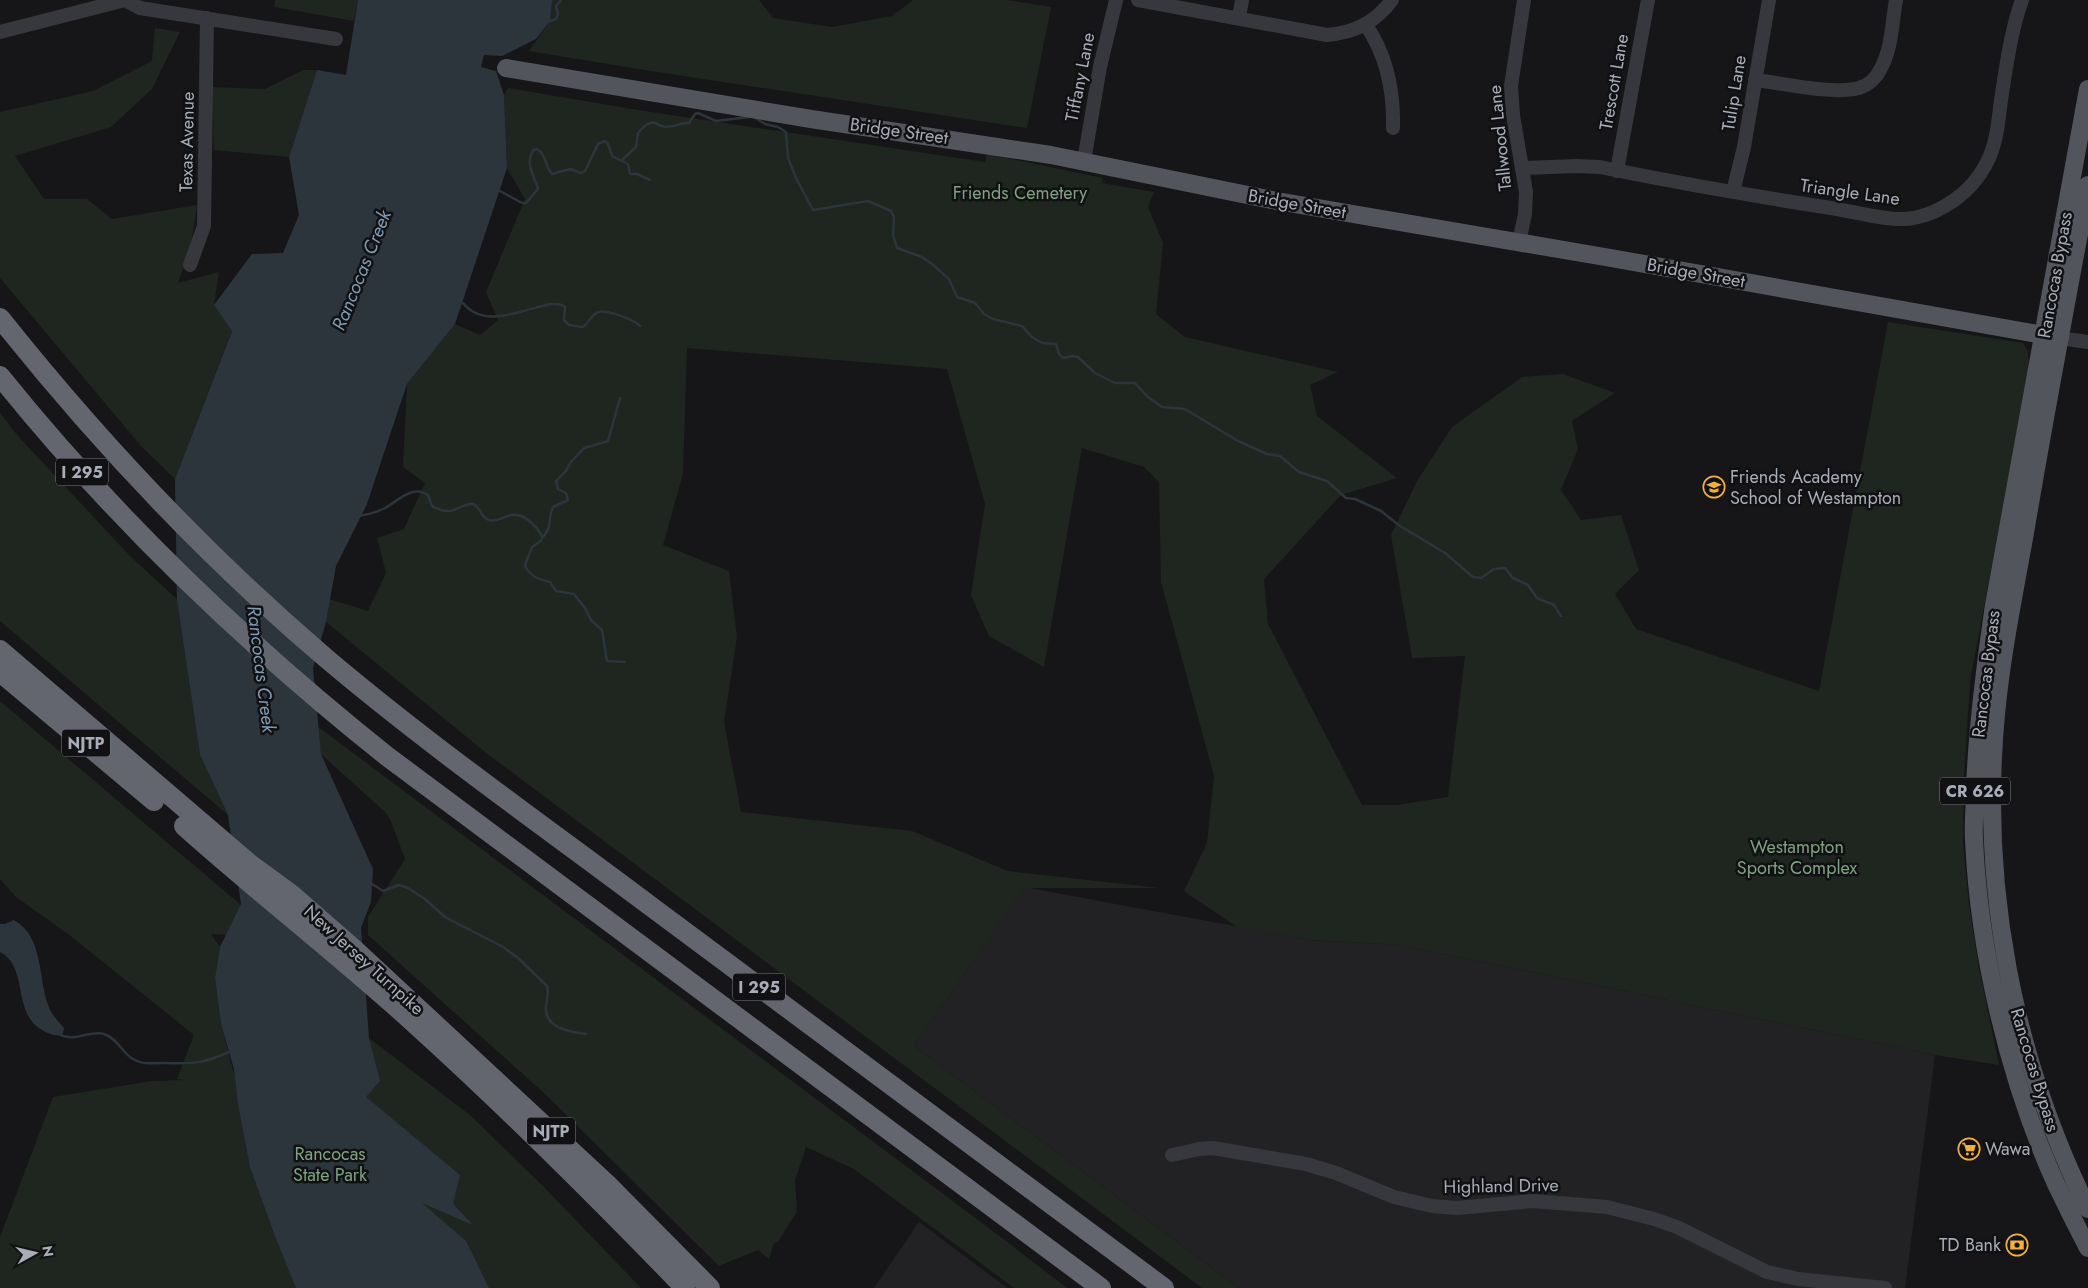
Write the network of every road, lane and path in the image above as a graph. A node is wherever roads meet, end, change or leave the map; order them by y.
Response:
1 (125, 0) edge
2 (1116, 0) edge
3 (1138, 0) edge
4 (1242, 0) edge
5 (1392, 0) edge
6 (1524, 0) edge
7 (1648, 0) edge
8 (1770, 0) edge
9 (1896, 0) edge
10 (2022, 0) edge
11 (1239, 17) junction
12 (207, 18) junction
13 (1366, 25) junction
14 (0, 32) edge
15 (336, 39) dead end
16 (506, 68) dead end
17 (1755, 80) junction
18 (2088, 89) edge
19 (1393, 128) dead end
20 (1084, 160) junction
21 (1523, 168) junction
22 (1617, 171) junction
23 (2088, 185) edge
24 (1733, 192) junction
25 (1519, 242) junction
26 (190, 265) dead end
27 (0, 318) edge
28 (2052, 336) junction
29 (2088, 341) edge
30 (0, 376) edge
31 (0, 650) edge
32 (0, 672) edge
33 (385, 988) junction
34 (1172, 1155) dead end
35 (2088, 1208) edge
36 (2088, 1248) edge
37 (685, 1288) edge
38 (710, 1288) edge
39 (1100, 1288) edge
40 (1164, 1288) edge
41 (1885, 1288) edge

1 - 12 street
1 - 14 street
2 - 20 street, Tiffany Lane
3 - 11 street
4 - 11 street
5 - 13 street
6 - 21 street, Tallwood Lane
7 - 22 street, Trescott Lane
8 - 17 street, Tulip Lane
9 - 17 street
10 - 24 street, Triangle Lane
11 - 13 street
12 - 15 street
12 - 26 street, Texas Avenue
13 - 19 street
16 - 20 main road, Bridge Street
17 - 24 street, Tulip Lane
18 - 28 main road, Rancocas Bypass / CR 626
20 - 25 main road, Bridge Street
21 - 22 street, Triangle Lane
21 - 25 street, Tallwood Lane
22 - 24 street, Triangle Lane
23 - 28 main road, Rancocas Bypass / CR 626
25 - 28 main road, Bridge Street
27 - 40 highway, I 295
28 - 29 street, Bridge Street
28 - 35 main road, Rancocas Bypass / CR 626
28 - 36 main road, Rancocas Bypass / CR 626
30 - 39 highway, I 295
31 - 33 highway, New Jersey Turnpike / NJTP
32 - 33 highway, New Jersey Turnpike / NJTP
33 - 37 highway, New Jersey Turnpike / NJTP
33 - 38 highway, New Jersey Turnpike / NJTP
34 - 41 street, Highland Drive

